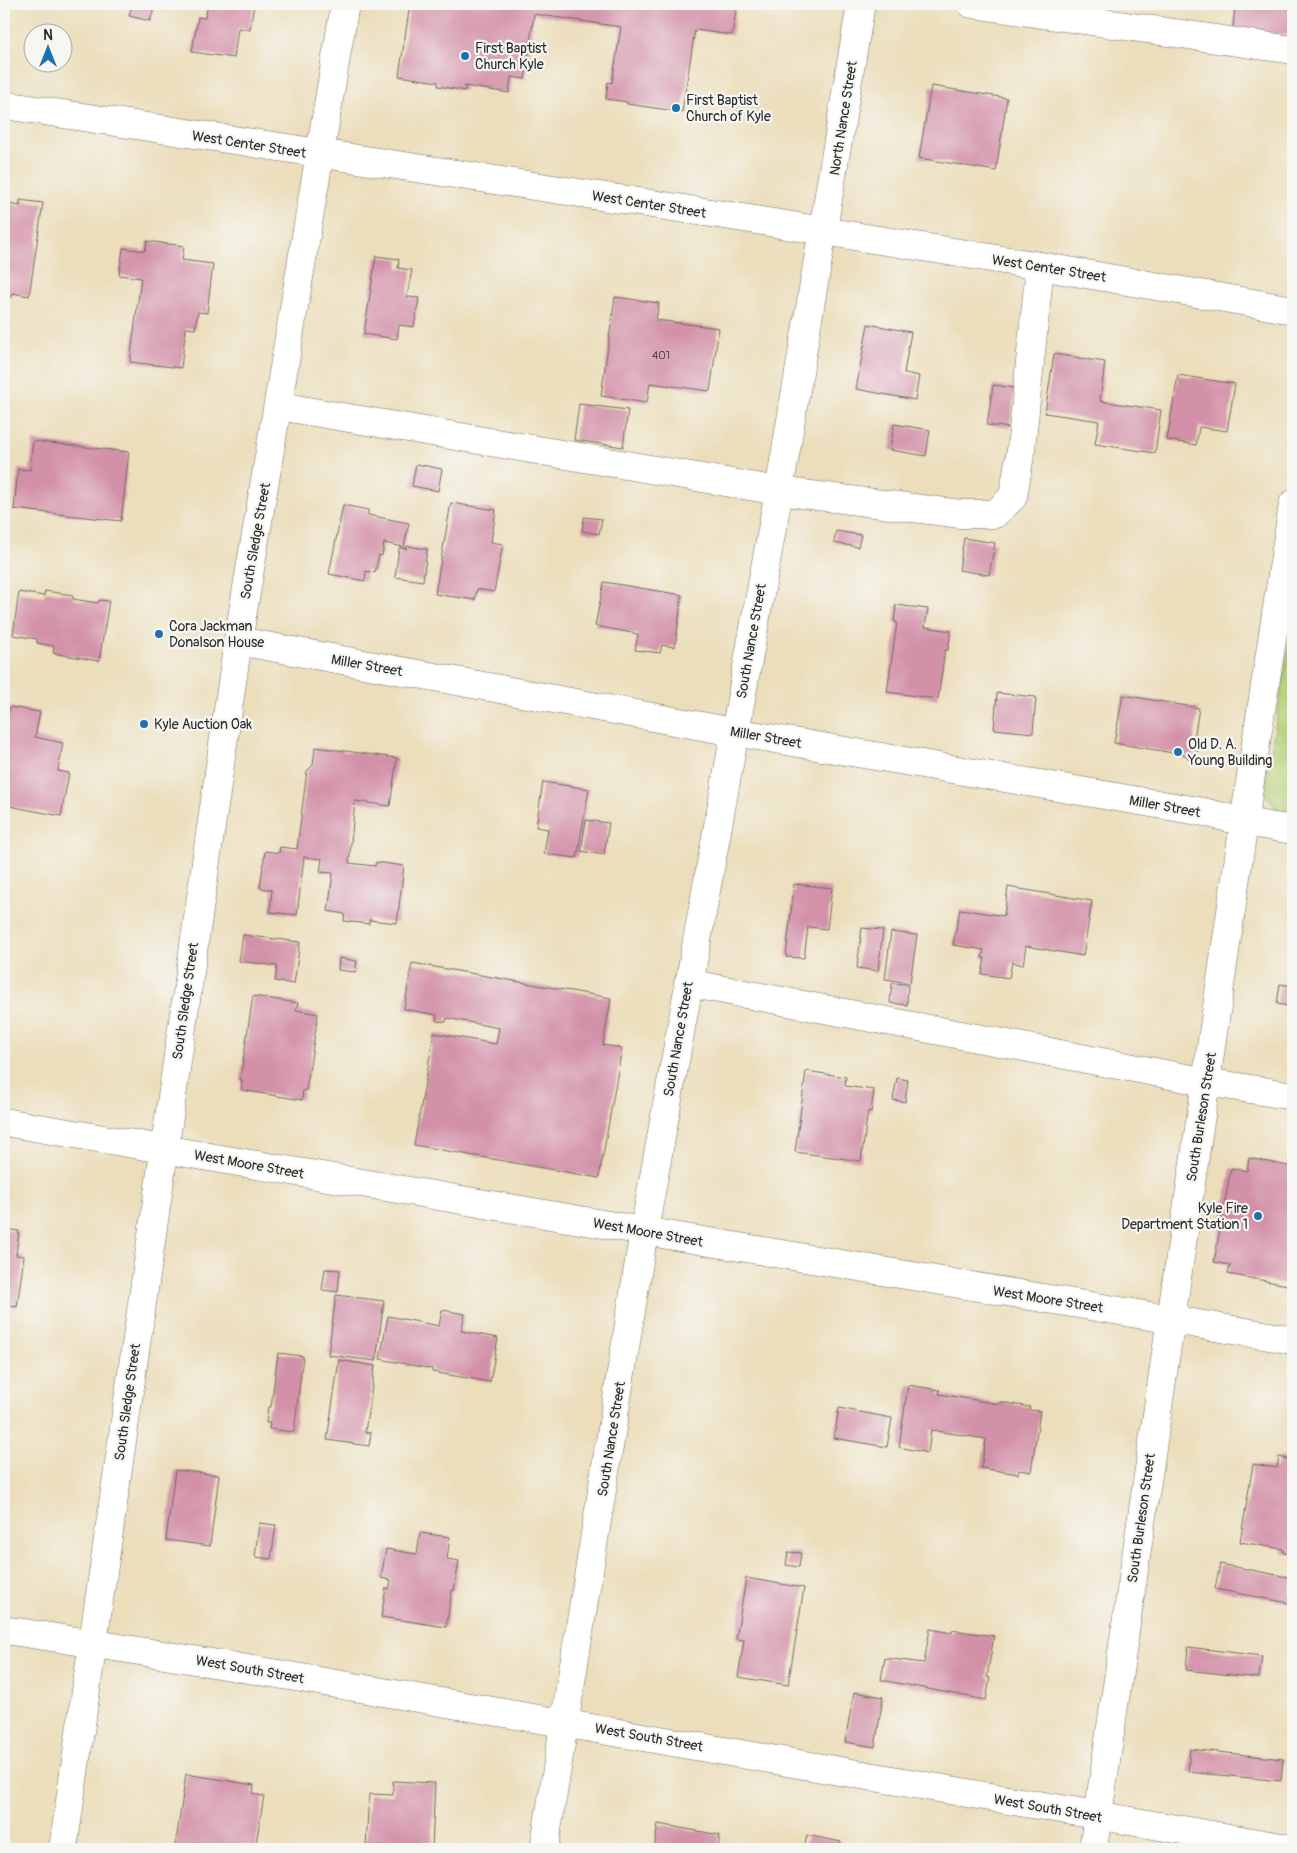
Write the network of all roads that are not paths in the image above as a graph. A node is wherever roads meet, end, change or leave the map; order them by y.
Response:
1 (345, 4) edge
2 (861, 4) edge
3 (972, 4) edge
4 (1293, 50) edge
5 (4, 105) edge
6 (320, 155) junction
7 (824, 232) junction
8 (1040, 266) junction
9 (1293, 310) edge
10 (278, 406) junction
11 (778, 491) junction
12 (1293, 504) edge
13 (238, 641) junction
14 (734, 732) junction
15 (1244, 822) junction
16 (1293, 830) edge
17 (688, 983) junction
18 (1207, 1082) junction
19 (1293, 1096) edge
20 (4, 1122) edge
21 (164, 1149) junction
22 (644, 1232) junction
23 (1170, 1319) junction
24 (1293, 1340) edge
25 (4, 1630) edge
26 (92, 1643) junction
27 (565, 1722) junction
28 (1098, 1817) junction
29 (63, 1849) edge
30 (544, 1849) edge
31 (1093, 1849) edge
32 (1293, 1849) edge

1 - 6 street, South Sledge Street
2 - 7 street, North Nance Street
3 - 4 street
5 - 6 street, West Center Street
6 - 7 street, West Center Street
6 - 10 street, South Sledge Street
7 - 8 street, West Center Street
7 - 11 street, South Nance Street
8 - 9 street, West Center Street
8 - 11 street
10 - 11 street
10 - 13 street, South Sledge Street
11 - 14 street, South Nance Street
12 - 15 street, South Burleson Street
13 - 14 street, Miller Street
13 - 21 street, South Sledge Street
14 - 15 street, Miller Street
14 - 17 street, South Nance Street
15 - 16 street, Miller Street
15 - 18 street, South Burleson Street
17 - 18 street
17 - 22 street, South Nance Street
18 - 19 street
18 - 23 street, South Burleson Street
20 - 21 street, West Moore Street
21 - 22 street, West Moore Street
21 - 26 street, South Sledge Street
22 - 23 street, West Moore Street
22 - 27 street, South Nance Street
23 - 24 street, West Moore Street
23 - 28 street, South Burleson Street
25 - 26 street, West South Street
26 - 27 street, West South Street
26 - 29 street, South Sledge Street
27 - 28 street, West South Street
27 - 30 street, South Nance Street
28 - 31 street, South Burleson Street
28 - 32 street, West South Street

